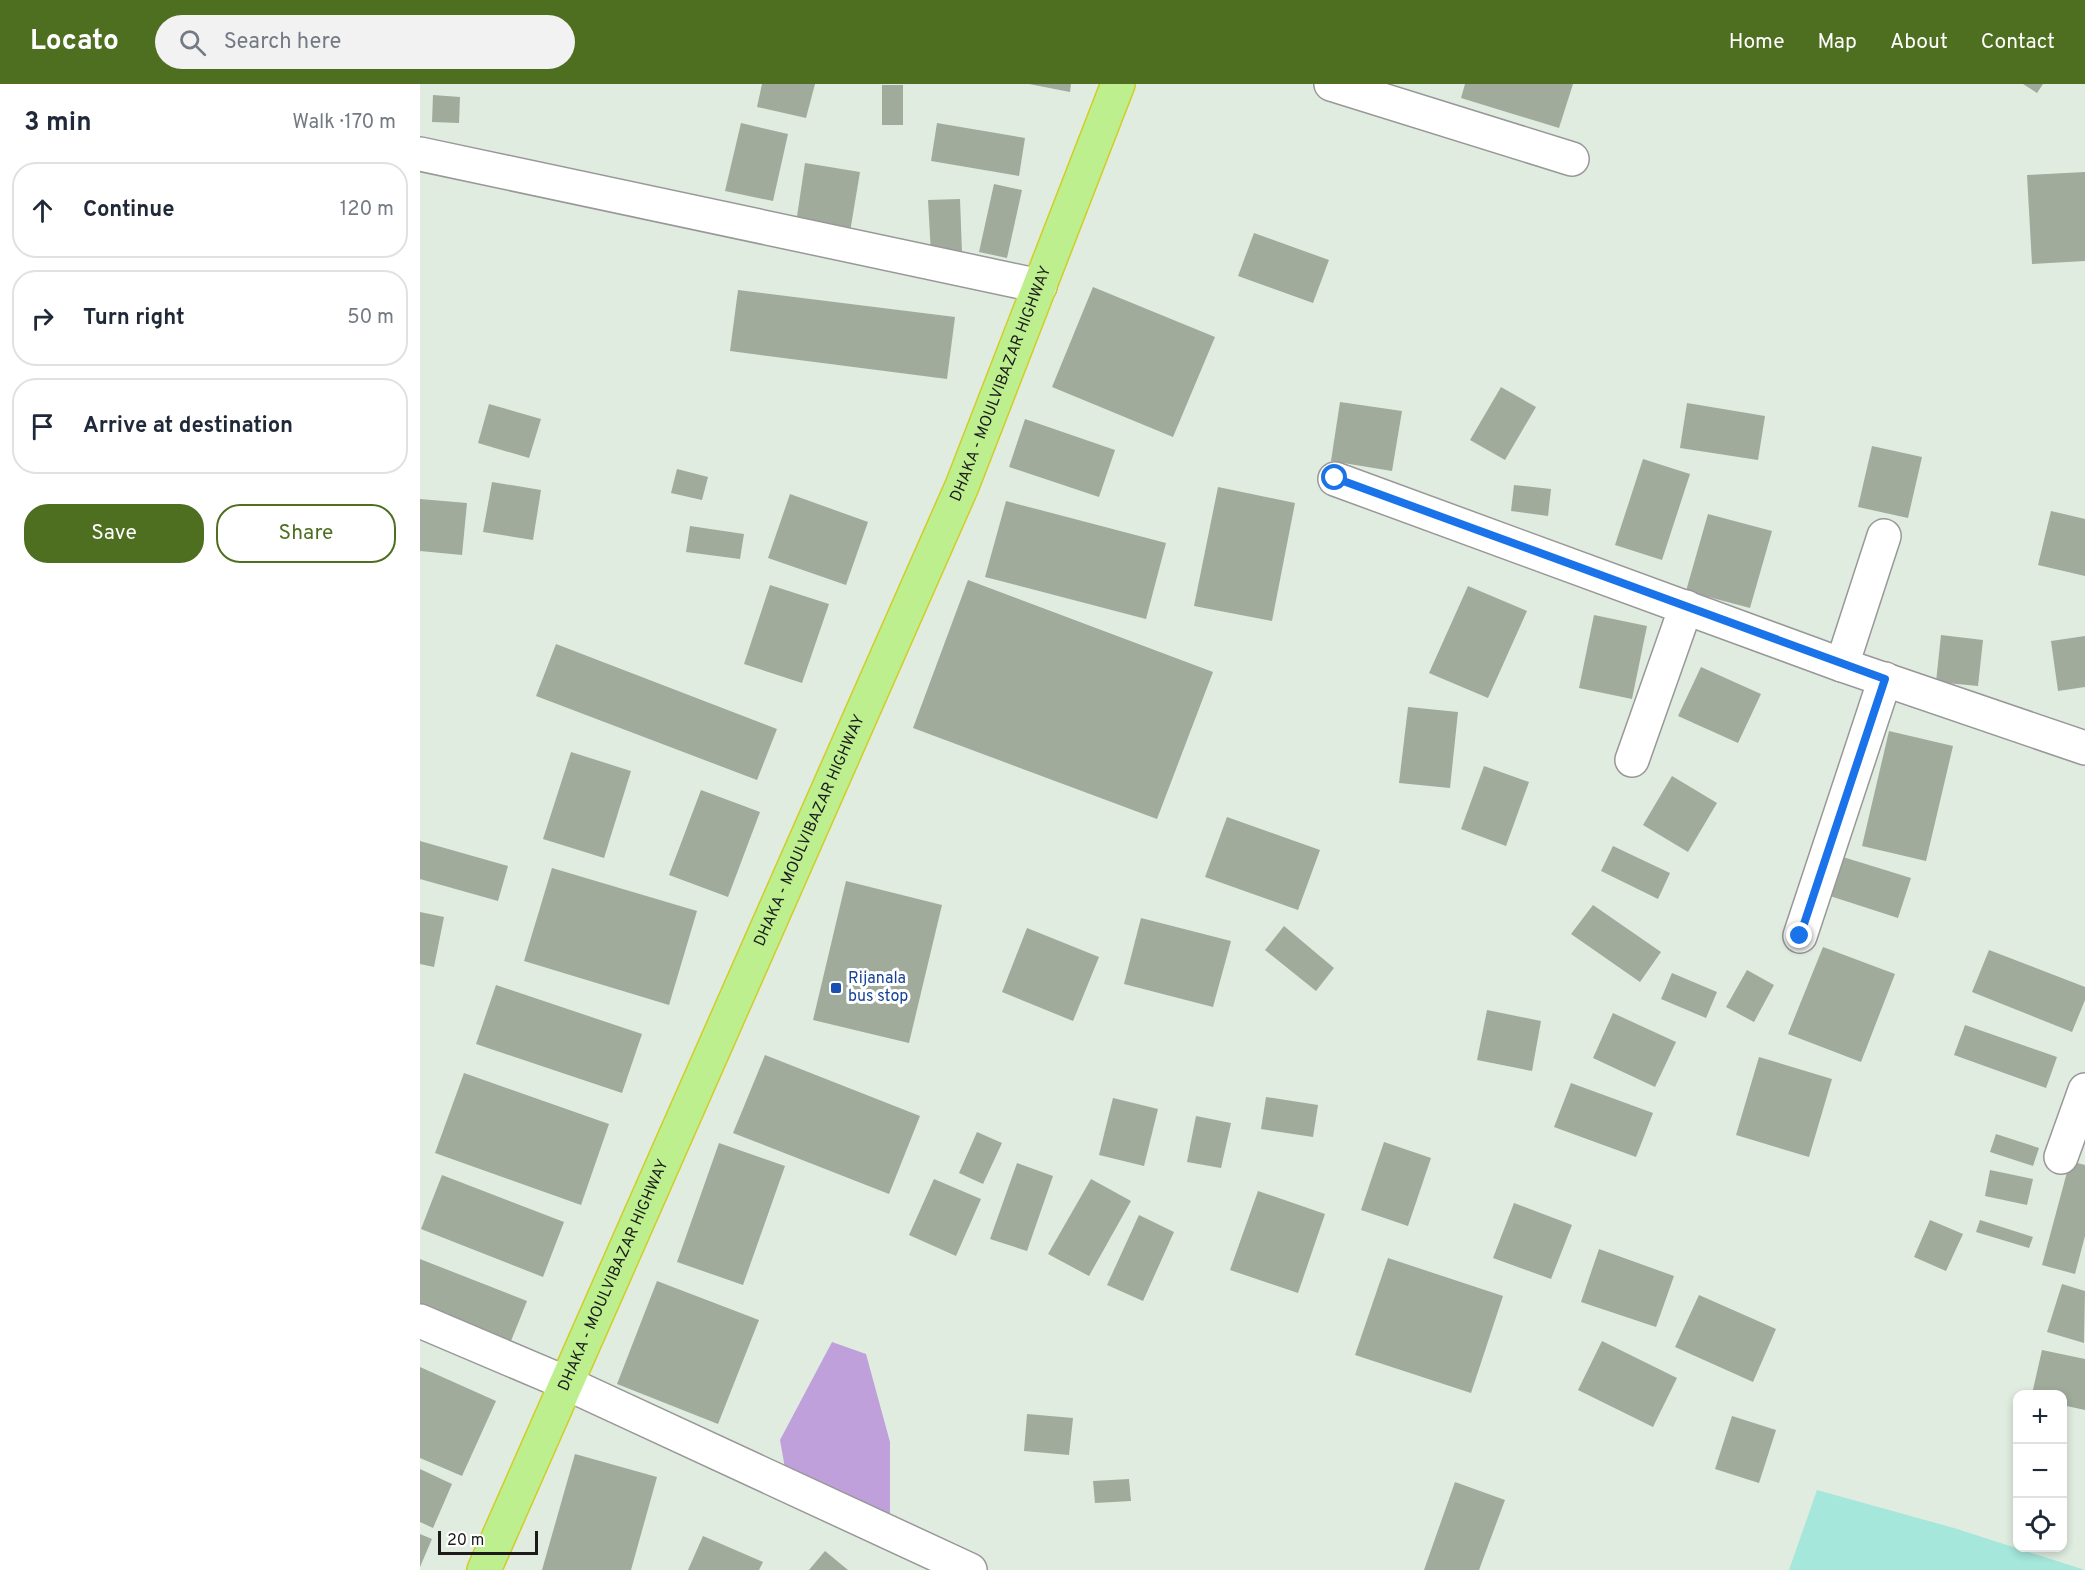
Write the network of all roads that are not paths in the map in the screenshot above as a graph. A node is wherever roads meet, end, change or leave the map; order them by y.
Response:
1 (1118, 84) edge
2 (1332, 84) edge
3 (420, 154) edge
4 (1572, 159) dead end
5 (1040, 286) junction
6 (1335, 478) dead end
7 (1884, 536) dead end
8 (1686, 607) junction
9 (1842, 665) junction
10 (1885, 679) junction
11 (2085, 748) edge
12 (1632, 760) dead end
13 (1800, 936) dead end
14 (2083, 1100) edge
15 (2061, 1157) dead end
16 (420, 1321) edge
17 (566, 1383) junction
18 (484, 1570) edge
19 (970, 1570) edge

1 - 5 highway, DHAKA - MOULVIBAZAR HIGHWAY
2 - 4 street
3 - 5 street
5 - 17 highway, DHAKA - MOULVIBAZAR HIGHWAY
6 - 8 street
7 - 9 street
8 - 9 street
8 - 12 street
9 - 10 street
10 - 11 street
10 - 13 street
14 - 15 street
16 - 17 street
17 - 18 highway, DHAKA - MOULVIBAZAR HIGHWAY
17 - 19 street

